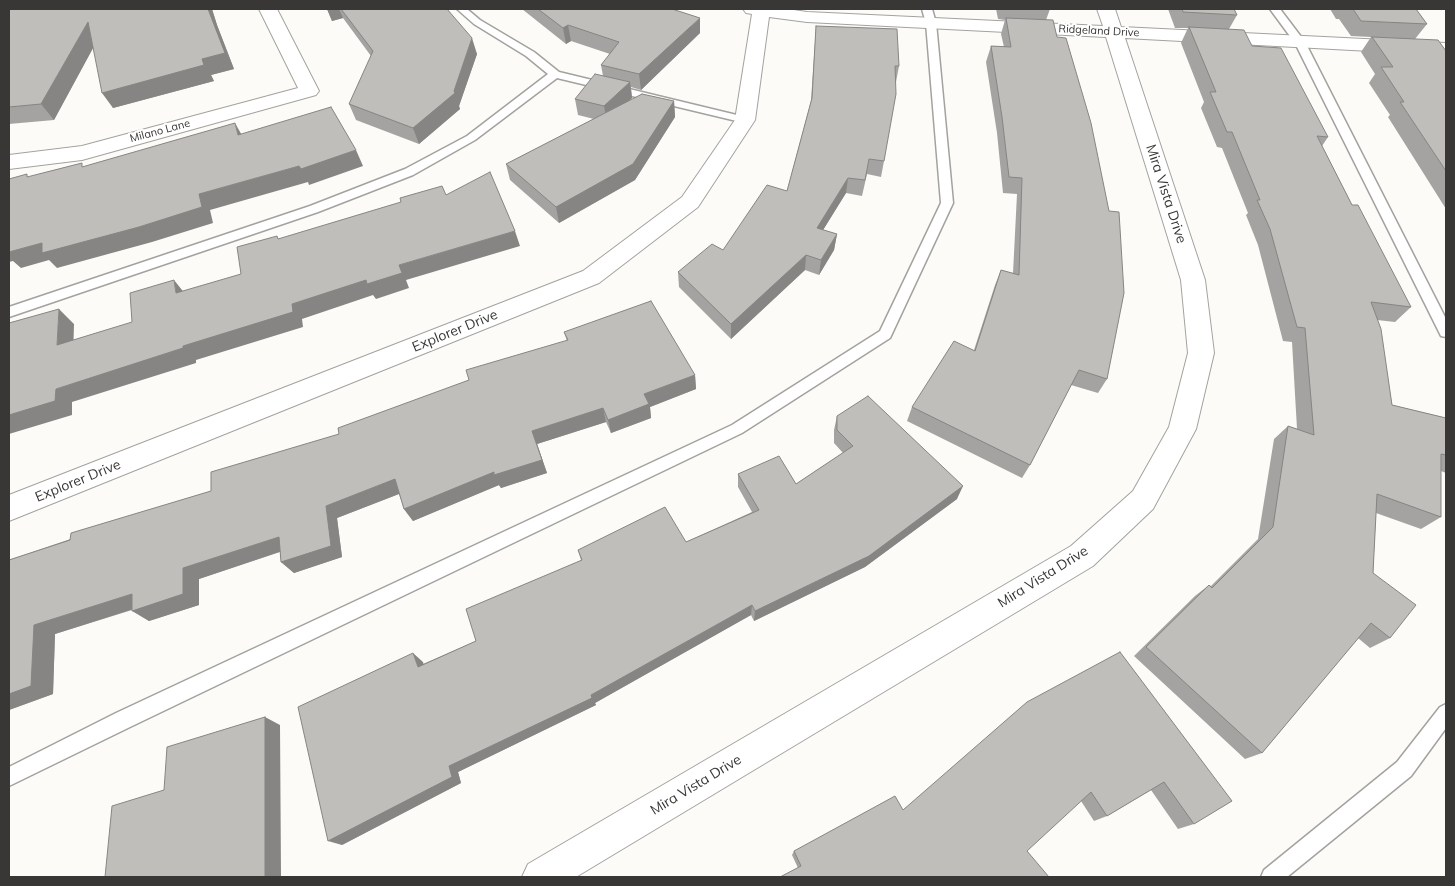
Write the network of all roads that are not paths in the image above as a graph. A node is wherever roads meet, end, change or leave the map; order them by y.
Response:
1 (268, 9) edge
2 (462, 9) edge
3 (1275, 9) edge
4 (756, 10) edge
5 (929, 16) edge
6 (1110, 20) edge
7 (1300, 42) junction
8 (1446, 49) edge
9 (555, 74) junction
10 (745, 120) junction
11 (9, 162) edge
12 (9, 312) edge
13 (1446, 332) edge
14 (9, 508) edge
15 (1446, 713) edge
16 (9, 777) edge
17 (541, 877) edge
18 (1271, 877) edge

1 - 11 street, Milano Lane
2 - 9 lane
3 - 7 lane
4 - 5 street, Ridgeland Drive
4 - 10 street, Explorer Drive
5 - 6 street, Ridgeland Drive
5 - 16 lane
6 - 7 street, Ridgeland Drive
6 - 17 street, Mira Vista Drive
7 - 8 street, Ridgeland Drive
7 - 13 lane
9 - 10 lane
9 - 12 lane
10 - 14 street, Explorer Drive
15 - 18 lane

